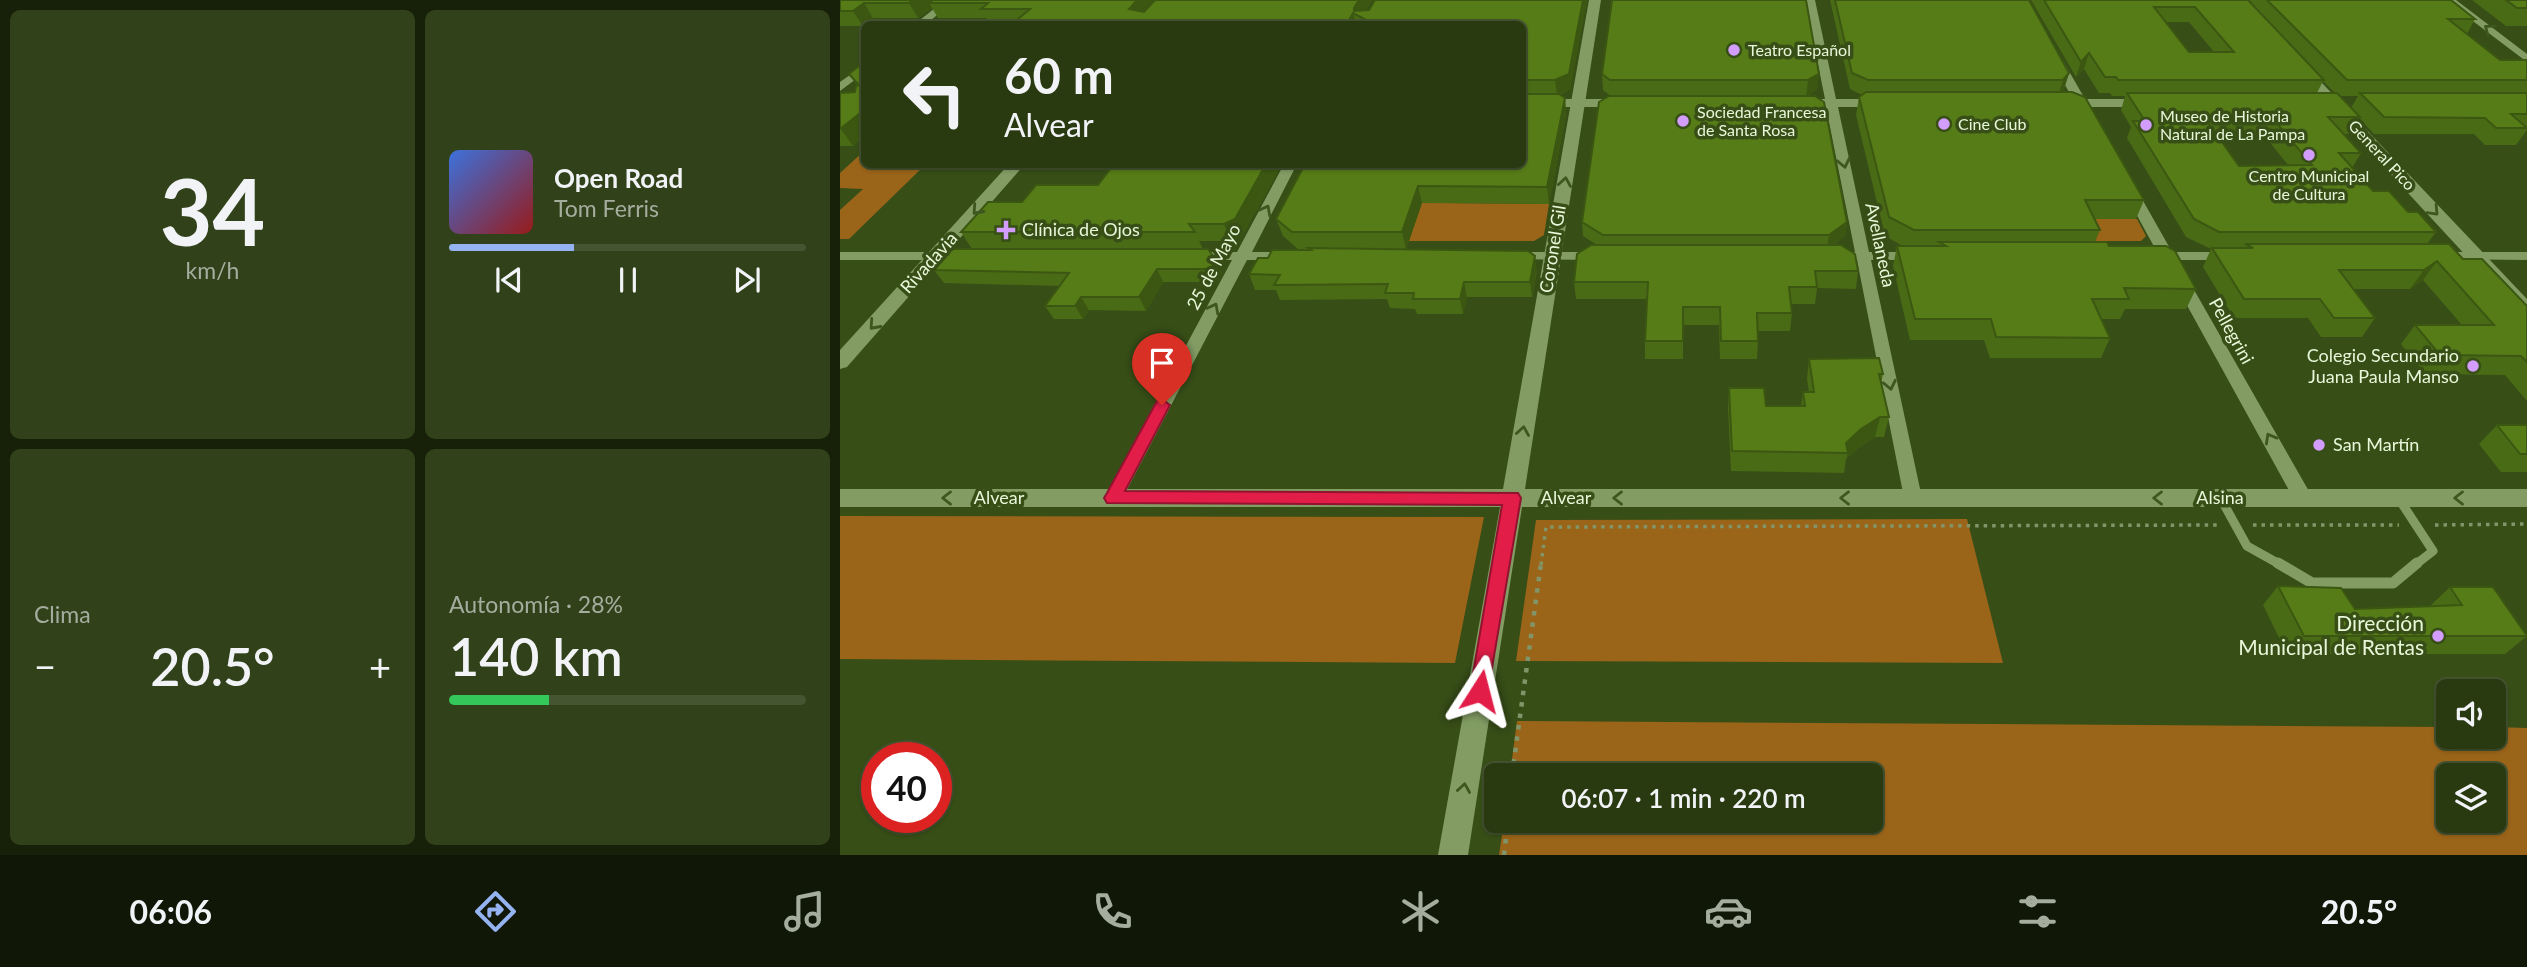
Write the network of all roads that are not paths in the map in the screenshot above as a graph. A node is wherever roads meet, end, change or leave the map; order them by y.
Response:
1 (951, 0) edge
2 (1595, 0) edge
3 (1810, 0) edge
4 (2450, 0) edge
5 (924, 21) edge
6 (2049, 47) edge
7 (2287, 54) edge
8 (2527, 59) edge
9 (861, 70) edge
10 (840, 88) edge
11 (1526, 103) edge
12 (1578, 103) junction
13 (1639, 103) edge
14 (1786, 103) edge
15 (1831, 103) junction
16 (1890, 103) edge
17 (2051, 103) edge
18 (2081, 103) junction
19 (2166, 103) edge
20 (2317, 103) edge
21 (2333, 103) junction
22 (2350, 103) edge
23 (2092, 123) edge
24 (1014, 168) edge
25 (1289, 168) edge
26 (2125, 181) edge
27 (840, 256) edge
28 (936, 256) junction
29 (988, 256) edge
30 (1177, 256) edge
31 (1242, 256) junction
32 (1307, 256) edge
33 (1498, 256) edge
34 (1552, 256) junction
35 (1615, 256) edge
36 (1822, 256) edge
37 (1863, 256) junction
38 (1938, 256) edge
39 (2141, 256) edge
40 (2167, 256) junction
41 (2246, 256) edge
42 (2423, 256) edge
43 (2476, 256) junction
44 (2527, 256) edge
45 (2527, 310) edge
46 (840, 362) edge
47 (840, 498) edge
48 (1113, 498) junction
49 (1512, 498) junction
50 (1913, 498) junction
51 (2221, 498) junction
52 (2303, 498) junction
53 (2398, 498) junction
54 (2527, 498) edge
55 (1453, 855) edge

1 - 5 street
2 - 12 street, Coronel Gil
3 - 15 street, Avellaneda
8 -> 4 street
6 - 18 street
7 - 21 street, General Pico
9 - 10 street
11 - 12 street
12 - 13 street
34 -> 12 street, Coronel Gil
14 - 15 street
15 - 16 street
15 -> 37 street, Avellaneda
17 - 18 street
18 - 19 street
18 - 23 street
20 - 21 street
21 - 22 street
21 -> 43 street, General Pico
24 -> 28 street, Rivadavia
31 -> 25 street, 25 de Mayo
26 - 40 street, Pellegrini
27 - 28 street
28 - 29 street
28 -> 46 street, Rivadavia
30 - 31 street
31 - 32 street
48 -> 31 street, 25 de Mayo
33 - 34 street
34 - 35 street
49 -> 34 street, Coronel Gil
36 - 37 street
37 - 38 street
37 -> 50 street, Avellaneda
39 - 40 street
40 - 41 street
52 -> 40 street, Pellegrini
42 - 43 street
43 - 44 street
43 - 45 street, General Pico
48 -> 47 street, Alvear
48 - 49 street, Alvear
50 -> 49 street, Alvear
55 -> 49 street, Coronel Gil
51 -> 50 street, Alsina
51 - 52 street, Alsina
51 - 53 lane
52 - 53 street, Alsina
54 -> 53 street, Alsina

